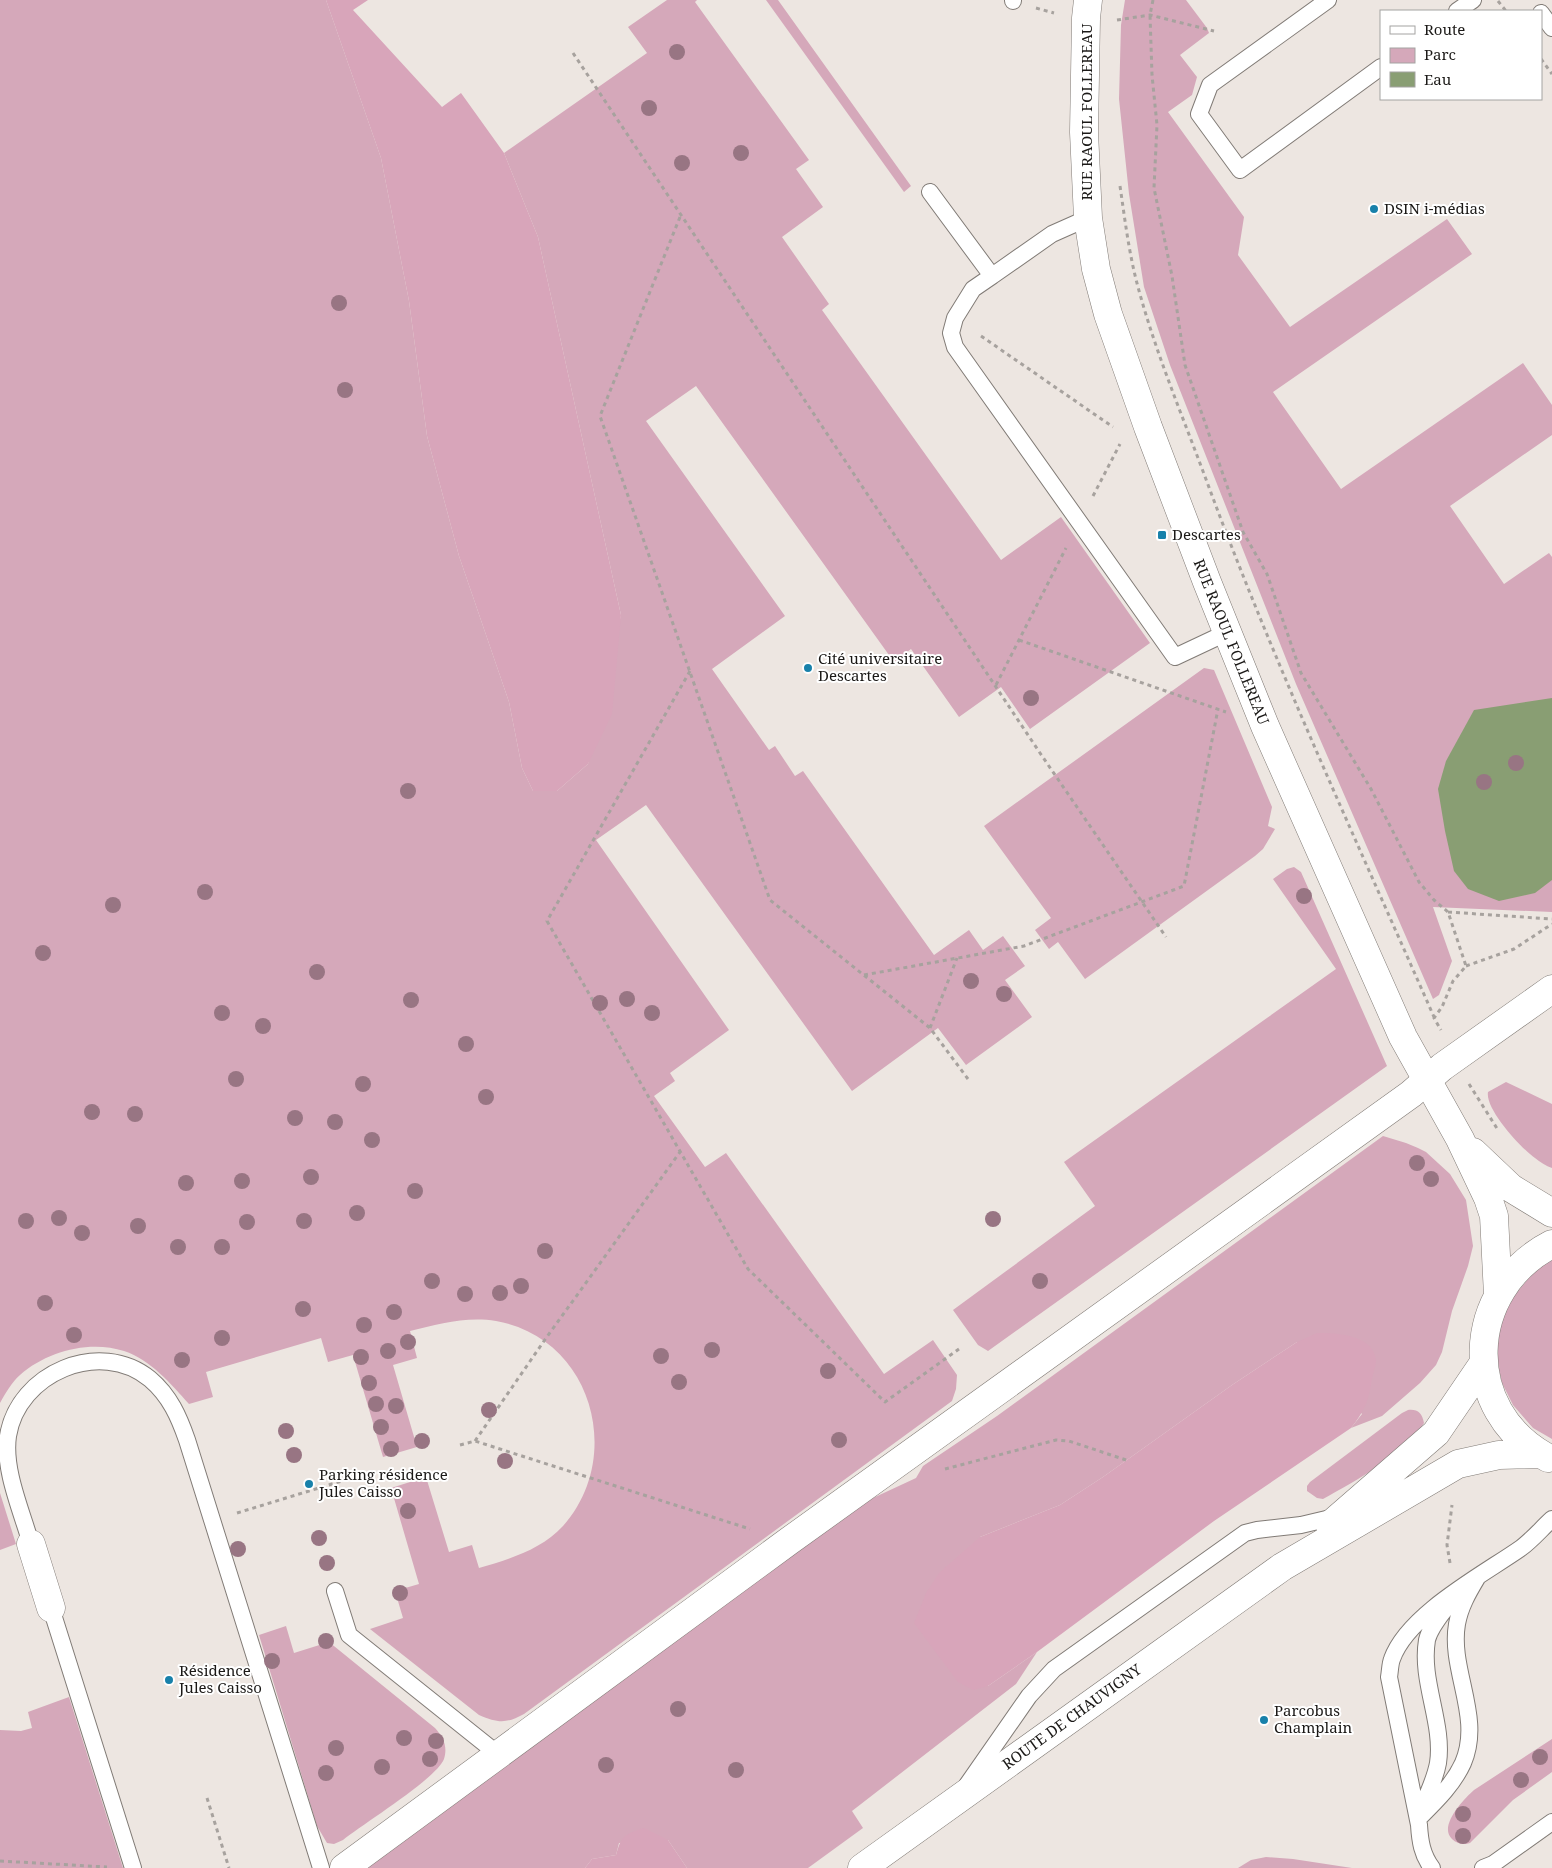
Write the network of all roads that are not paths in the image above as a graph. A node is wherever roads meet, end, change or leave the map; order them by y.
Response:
1 (1088, 0) edge
2 (1328, 0) edge
3 (1473, 0) edge
4 (1459, 10) edge
5 (1542, 15) edge
6 (1552, 28) edge
7 (1380, 68) edge
8 (930, 192) dead end
9 (1088, 218) junction
10 (992, 276) junction
11 (1226, 633) junction
12 (1552, 989) edge
13 (1426, 1081) junction
14 (1460, 1139) junction
15 (1552, 1213) edge
16 (1552, 1244) edge
17 (1498, 1294) junction
18 (1483, 1364) junction
19 (1546, 1457) edge
20 (1341, 1515) junction
21 (1552, 1519) edge
22 (32, 1544) joint
23 (1282, 1567) junction
24 (1480, 1574) junction
25 (1459, 1589) junction
26 (335, 1591) dead end
27 (51, 1608) joint
28 (500, 1755) junction
29 (956, 1801) junction
30 (1418, 1819) junction
31 (1552, 1822) edge
32 (132, 1868) edge
33 (321, 1868) edge
34 (344, 1868) edge
35 (862, 1868) edge
36 (1432, 1868) edge
37 (1483, 1868) edge

1 - 9 street, RUE RAOUL FOLLEREAU
2 - 7 lane
3 - 4 lane
5 - 6 lane
8 - 10 lane
9 - 10 lane
9 - 11 street, RUE RAOUL FOLLEREAU
10 - 11 lane
11 - 13 street, RUE RAOUL FOLLEREAU
12 - 13 street
13 - 14 street, RUE RAOUL FOLLEREAU
13 - 28 street
14 - 15 street, RUE RAOUL FOLLEREAU
14 - 17 street, RUE RAOUL FOLLEREAU
16 - 17 street
17 - 18 street
18 - 19 street
18 - 20 street
19 - 23 street
20 - 23 street
20 - 29 lane
21 - 24 lane
22 - 27 street
22 - 33 lane
23 - 29 street, ROUTE DE CHAUVIGNY
24 - 25 lane
24 - 30 lane
25 - 30 lane
25 - 30 lane
26 - 28 lane
27 - 32 lane
28 - 34 street
29 - 35 street, ROUTE DE CHAUVIGNY
30 - 36 lane
31 - 37 lane

